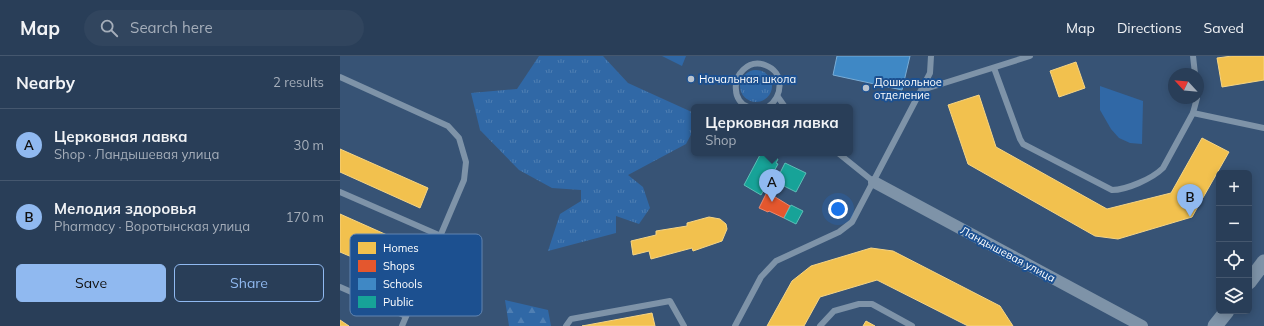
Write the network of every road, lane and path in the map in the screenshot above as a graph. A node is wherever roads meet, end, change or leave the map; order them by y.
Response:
1 (931, 56) edge
2 (1030, 56) edge
3 (1193, 56) edge
4 (994, 68) junction
5 (1194, 68) edge
6 (340, 77) edge
7 (922, 90) junction
8 (778, 97) junction
9 (742, 104) edge
10 (772, 104) edge
11 (783, 104) edge
12 (1195, 104) edge
13 (1193, 113) junction
14 (1264, 128) edge
15 (842, 156) edge
16 (874, 182) junction
17 (340, 192) edge
18 (436, 234) edge
19 (442, 234) edge
20 (1264, 262) edge
21 (1252, 278) edge
22 (340, 287) edge
23 (350, 291) edge
24 (1225, 314) edge
25 (406, 316) edge
26 (402, 326) edge
27 (566, 326) edge
28 (684, 326) edge
29 (735, 326) edge
30 (820, 326) edge
31 (912, 326) edge
32 (1142, 326) edge
33 (1216, 326) edge

1 - 7 lane
2 - 4 lane
3 - 5 lane
4 - 7 lane
4 - 13 lane
6 - 19 lane
7 - 16 lane
8 - 9 lane
8 - 10 lane
8 - 11 lane
12 - 13 lane
13 - 14 lane
15 - 16 lane
16 - 29 lane
16 - 32 street, Ландышевая улица
17 - 18 lane
20 - 21 street
22 - 23 lane
24 - 33 street
25 - 26 lane
27 - 28 lane
30 - 31 lane

